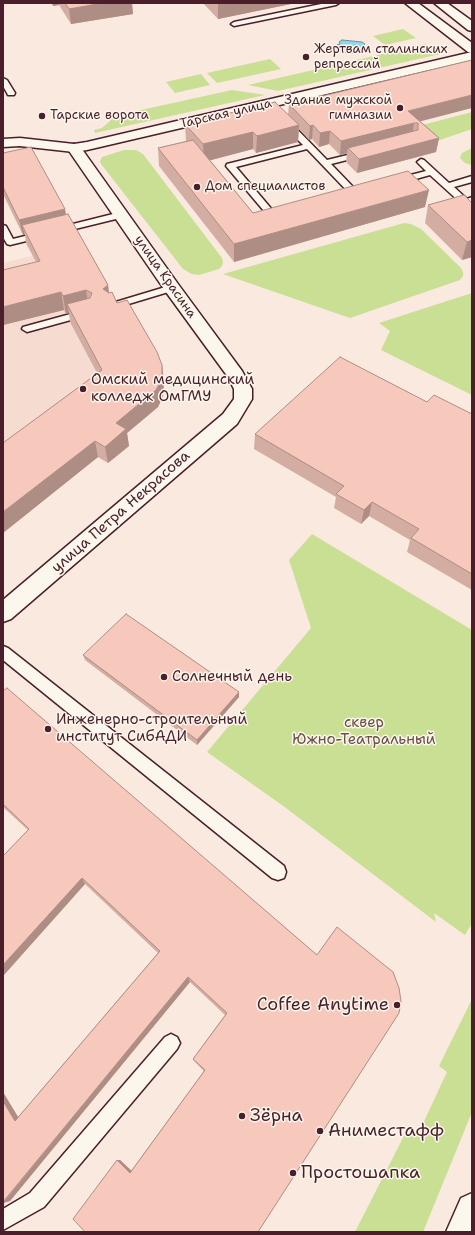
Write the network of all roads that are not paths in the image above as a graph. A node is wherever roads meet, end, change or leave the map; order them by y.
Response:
1 (336, 3) edge
2 (411, 3) edge
3 (440, 3) edge
4 (234, 24) dead end
5 (472, 27) edge
6 (472, 49) edge
7 (472, 56) edge
8 (3, 80) edge
9 (11, 93) dead end
10 (274, 110) junction
11 (3, 144) edge
12 (309, 146) junction
13 (74, 148) junction
14 (369, 151) edge
15 (421, 162) dead end
16 (325, 163) junction
17 (432, 172) junction
18 (472, 179) edge
19 (393, 182) edge
20 (448, 186) junction
21 (340, 196) edge
22 (472, 200) edge
23 (292, 210) edge
24 (121, 215) junction
25 (3, 228) edge
26 (172, 288) junction
27 (112, 306) edge
28 (89, 312) edge
29 (27, 329) dead end
30 (238, 409) joint
31 (3, 613) edge
32 (3, 652) edge
33 (278, 872) dead end
34 (171, 1042) dead end
35 (472, 1209) edge
36 (3, 1220) edge
37 (462, 1232) edge

1 - 4 lane
2 - 6 street
3 - 5 street
7 - 10 street, Тарская улица
8 - 9 lane
10 - 12 lane
10 - 13 street, Тарская улица
11 - 13 street, Тарская улица
12 - 16 lane
12 - 23 lane
13 - 24 street, улица Красина
14 - 16 lane
15 - 17 lane
16 - 21 lane
17 - 19 lane
17 - 20 lane
18 - 20 lane
20 - 22 lane
24 - 25 lane
24 - 26 street, улица Красина
26 - 27 lane
26 - 30 street, улица Красина
28 - 29 lane
30 - 31 street, улица Петра Некрасова
32 - 33 lane
34 - 36 lane
35 - 37 street

